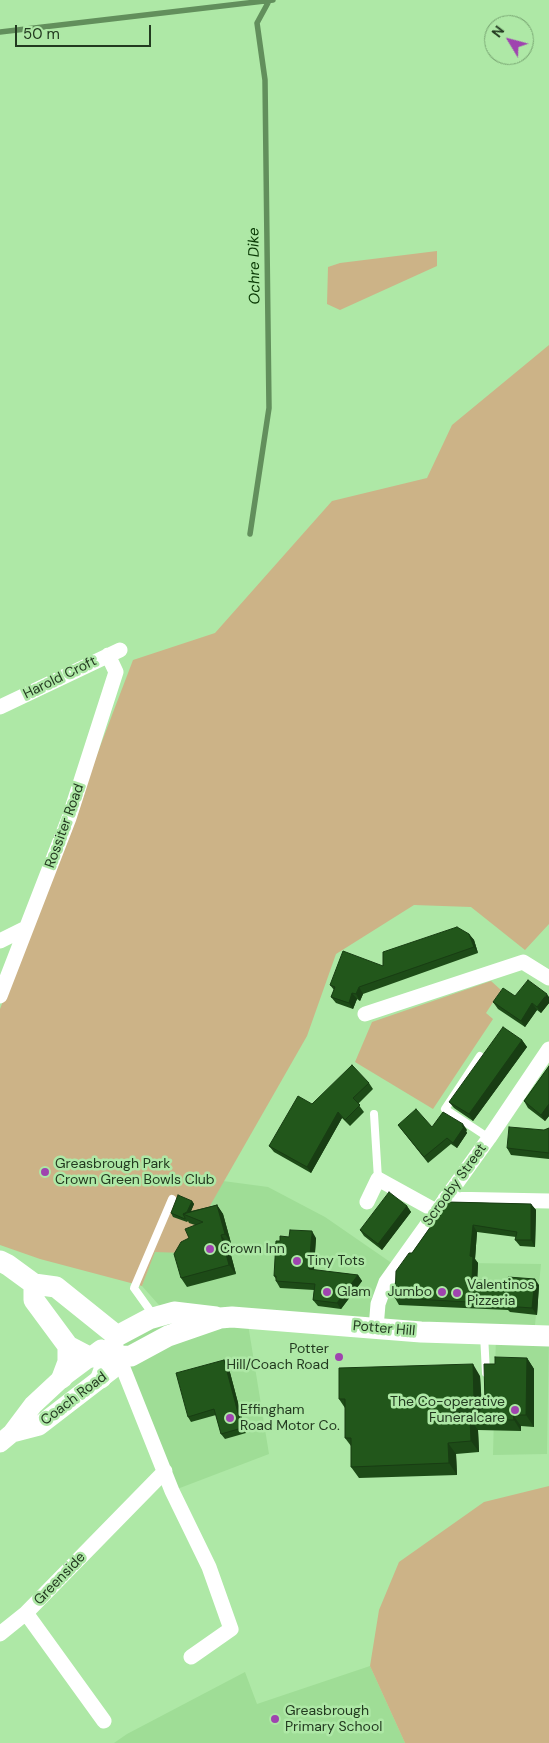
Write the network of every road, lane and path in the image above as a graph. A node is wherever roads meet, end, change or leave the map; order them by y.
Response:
1 (114, 652) joint
2 (0, 707) edge
3 (26, 928) junction
4 (0, 941) edge
5 (549, 978) edge
6 (0, 996) edge
7 (365, 1014) dead end
8 (549, 1049) edge
9 (480, 1056) edge
10 (374, 1114) dead end
11 (497, 1130) junction
12 (378, 1179) junction
13 (172, 1199) dead end
14 (445, 1199) junction
15 (549, 1201) edge
16 (367, 1202) dead end
17 (436, 1211) junction
18 (0, 1261) edge
19 (34, 1284) junction
20 (156, 1317) junction
21 (220, 1318) junction
22 (376, 1328) junction
23 (484, 1334) junction
24 (117, 1336) junction
25 (549, 1336) edge
26 (68, 1346) junction
27 (113, 1358) junction
28 (62, 1378) junction
29 (101, 1378) joint
30 (487, 1384) edge
31 (6, 1438) edge
32 (165, 1471) junction
33 (26, 1613) junction
34 (0, 1634) edge
35 (191, 1657) dead end
36 (104, 1721) dead end

1 - 2 street, Harold Croft
1 - 3 street, Rossiter Road
3 - 4 street
3 - 6 street, Rossiter Road
5 - 7 street
8 - 11 street, Scrooby Street
9 - 11 lane
10 - 12 lane
11 - 14 street, Scrooby Street
12 - 16 street
12 - 17 street
13 - 20 lane
14 - 15 street
14 - 17 street, Scrooby Street
17 - 22 street, Scrooby Street
18 - 19 main road
19 - 24 main road
19 - 26 main road
20 - 21 main road, Potter Hill
20 - 24 main road, Potter Hill
21 - 22 main road, Potter Hill
21 - 27 main road, Potter Hill
22 - 23 main road, Potter Hill
23 - 25 main road, Potter Hill
23 - 30 lane
24 - 27 main road
26 - 27 main road
26 - 28 main road
27 - 28 street, Coach Road
27 - 29 main road
27 - 32 street
28 - 31 street, Coach Road
29 - 31 street, Coach Road
32 - 33 street, Greenside
32 - 35 street
33 - 34 street
33 - 36 street, Greenside

